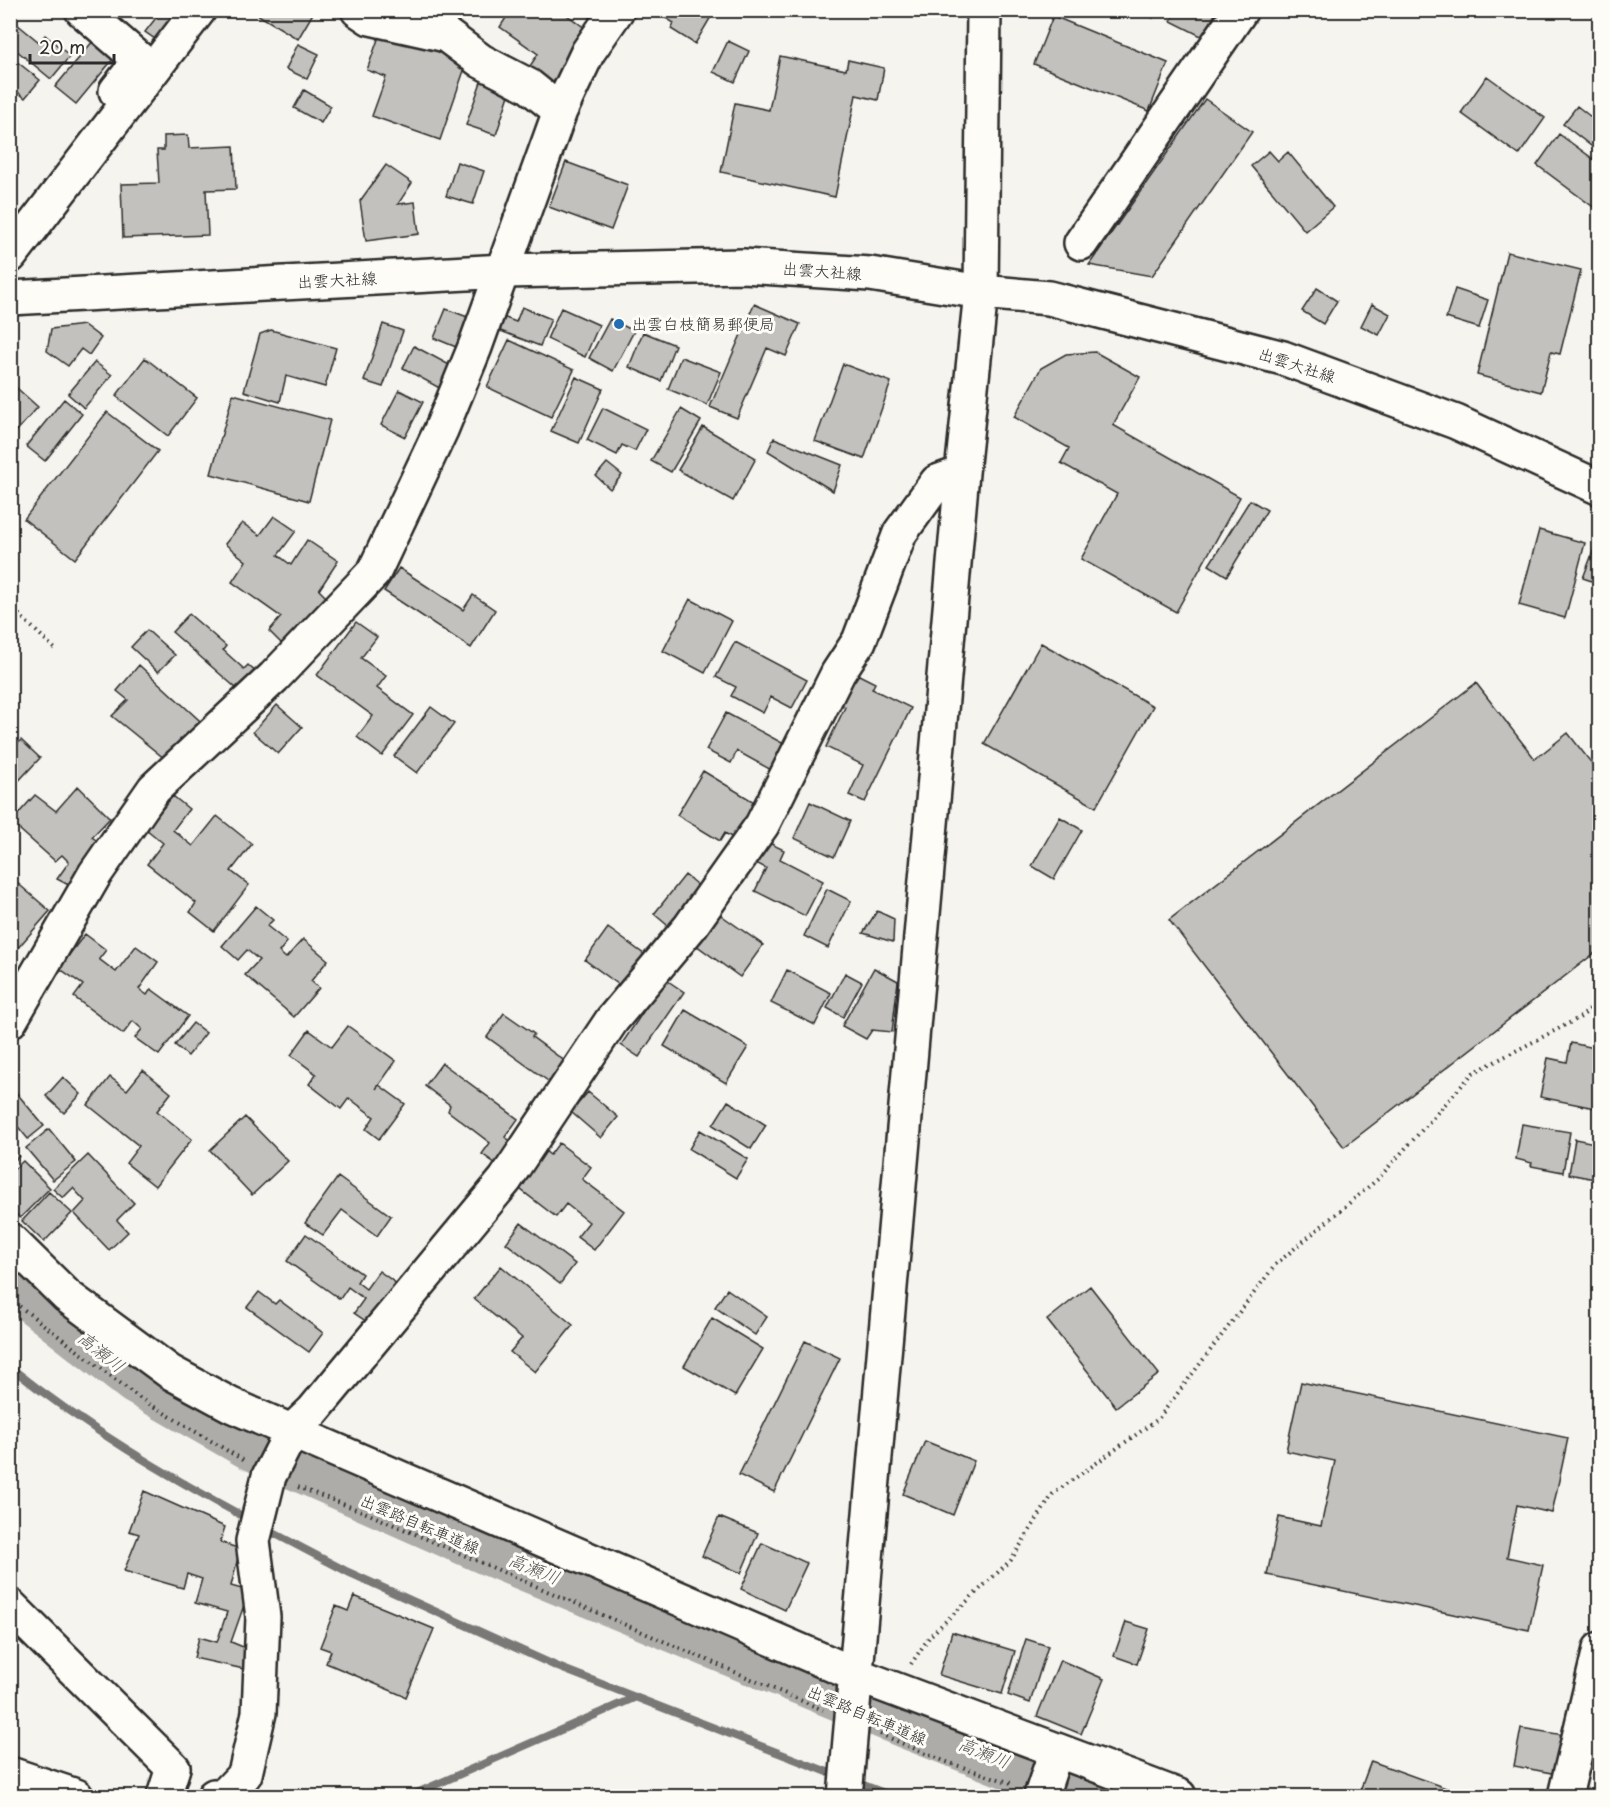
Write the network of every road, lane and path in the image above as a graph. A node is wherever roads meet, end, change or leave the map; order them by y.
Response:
1 (82, 10) edge
2 (199, 10) edge
3 (358, 10) edge
4 (617, 10) edge
5 (984, 10) edge
6 (1241, 10) edge
7 (560, 111) junction
8 (10, 221) edge
9 (1081, 243) dead end
10 (10, 256) edge
11 (504, 271) junction
12 (981, 292) junction
13 (10, 298) edge
14 (962, 473) junction
15 (1599, 488) edge
16 (10, 606) edge
17 (57, 651) dead end
18 (1599, 1000) edge
19 (10, 1021) edge
20 (10, 1240) edge
21 (10, 1299) edge
22 (292, 1431) junction
23 (269, 1476) junction
24 (10, 1606) edge
25 (1598, 1662) edge
26 (854, 1674) junction
27 (895, 1688) junction
28 (852, 1723) junction
29 (1056, 1751) junction
30 (10, 1774) edge
31 (1042, 1795) edge
32 (76, 1797) edge
33 (164, 1797) edge
34 (214, 1797) edge
35 (845, 1797) edge
36 (1179, 1797) edge
37 (1565, 1797) edge

1 - 8 street
2 - 10 street
3 - 7 street
4 - 7 street
5 - 12 street
6 - 9 street
7 - 11 street
11 - 12 street, 出雲大社線
11 - 13 street, 出雲大社線
11 - 19 street
12 - 14 street
12 - 15 street, 出雲大社線
14 - 22 street
14 - 26 street
16 - 17 path
18 - 27 path
20 - 22 street
21 - 23 path, 出雲路自転車道線
22 - 23 street
22 - 26 street
23 - 28 path, 出雲路自転車道線
23 - 34 street
24 - 33 street
25 - 37 street
26 - 27 street
26 - 28 street
27 - 29 street
28 - 31 path, 出雲路自転車道線
28 - 35 street
29 - 31 street
29 - 36 street
30 - 32 street

